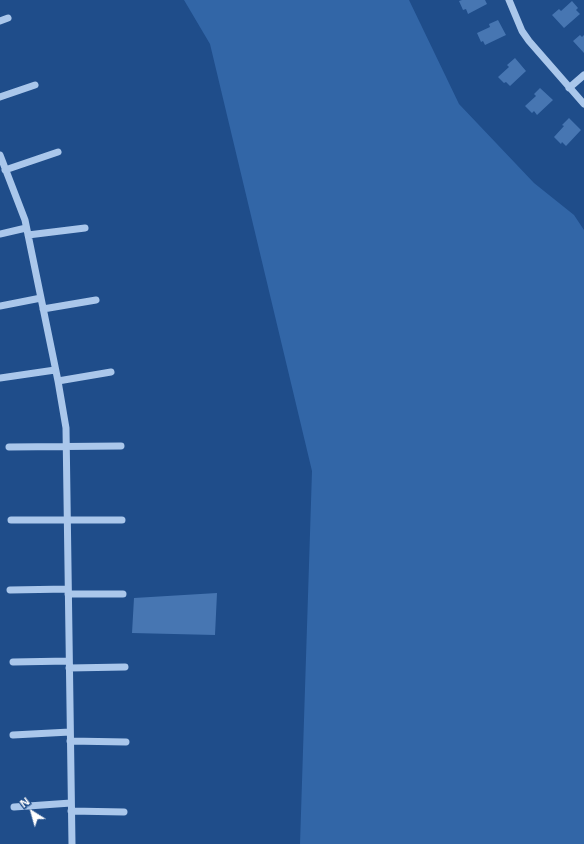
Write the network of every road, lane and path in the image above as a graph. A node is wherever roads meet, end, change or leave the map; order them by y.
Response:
1 (512, 1) edge
2 (8, 18) dead end
3 (0, 21) edge
4 (584, 76) edge
5 (35, 85) dead end
6 (569, 88) junction
7 (0, 97) edge
8 (584, 104) edge
9 (58, 152) dead end
10 (0, 157) edge
11 (5, 170) junction
12 (85, 228) dead end
13 (27, 232) junction
14 (0, 234) edge
15 (41, 298) junction
16 (96, 300) dead end
17 (0, 306) edge
18 (43, 309) junction
19 (56, 370) junction
20 (111, 372) dead end
21 (0, 378) edge
22 (58, 381) junction
23 (66, 446) junction
24 (121, 446) dead end
25 (9, 447) dead end
26 (11, 520) dead end
27 (122, 520) dead end
28 (67, 521) junction
29 (10, 590) dead end
30 (68, 591) junction
31 (123, 594) dead end
32 (13, 662) dead end
33 (69, 665) junction
34 (125, 667) dead end
35 (70, 732) junction
36 (13, 734) dead end
37 (70, 741) junction
38 (126, 742) dead end
39 (71, 804) junction
40 (14, 807) dead end
41 (71, 811) junction
42 (124, 812) dead end
43 (72, 844) edge

1 - 6 street
2 - 3 street
4 - 6 street
5 - 7 street
6 - 8 street
9 - 11 street
10 - 11 street
11 - 13 street
12 - 13 street
13 - 14 street
13 - 15 street
15 - 17 street
15 - 18 street
16 - 18 street
18 - 19 street
19 - 21 street
19 - 22 street
20 - 22 street
22 - 23 street
23 - 24 street
23 - 25 street
23 - 28 street
26 - 28 street
27 - 28 street
28 - 30 street
29 - 30 street
30 - 31 street
30 - 33 street
32 - 33 street
33 - 34 street
33 - 35 street
35 - 36 street
35 - 37 street
37 - 38 street
37 - 39 street
39 - 40 street
39 - 41 street
41 - 42 street
41 - 43 street

